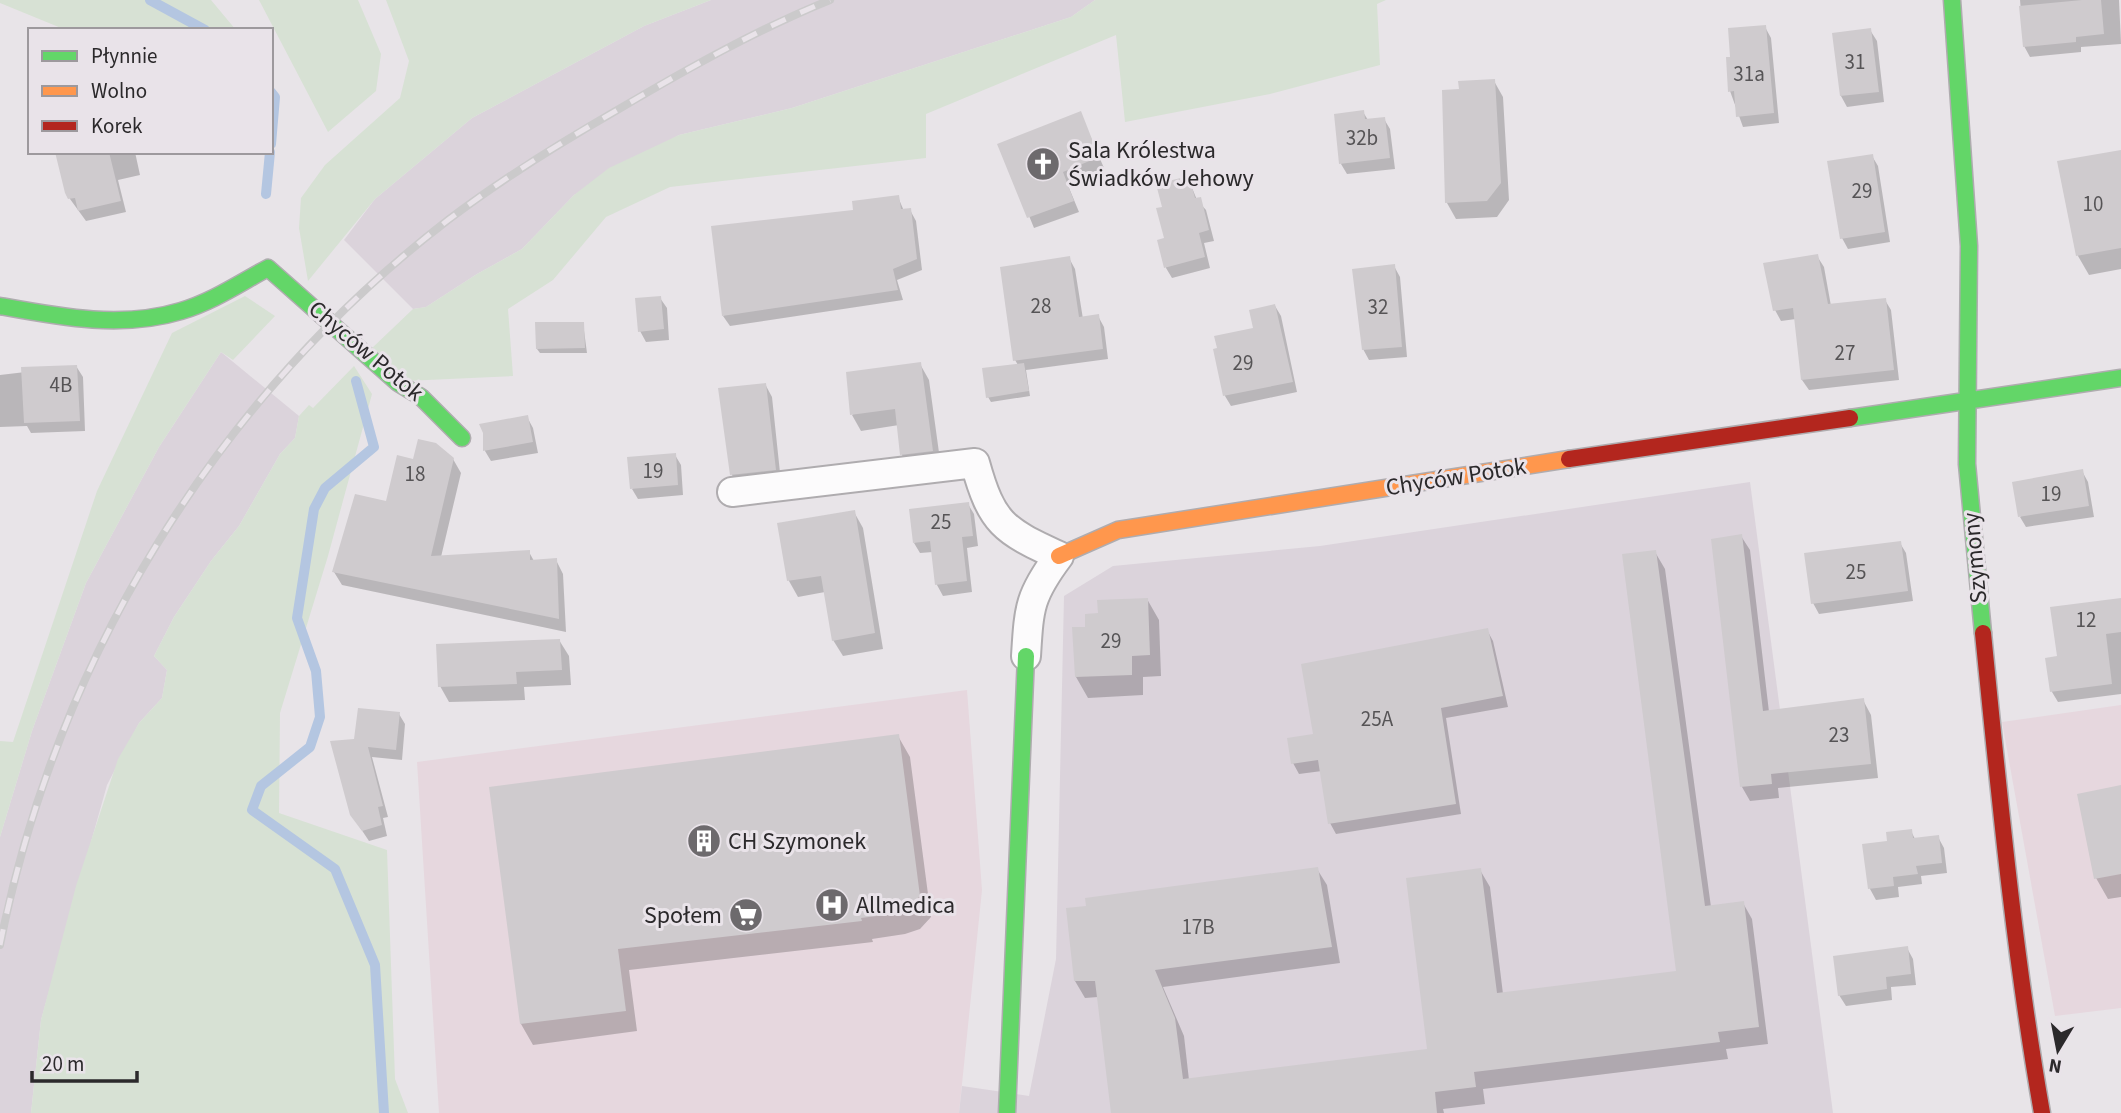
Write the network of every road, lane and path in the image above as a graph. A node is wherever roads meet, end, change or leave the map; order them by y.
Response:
1 (1952, 0) edge
2 (0, 306) edge
3 (2121, 378) edge
4 (1966, 400) junction
5 (462, 438) dead end
6 (732, 492) dead end
7 (1059, 556) junction
8 (1026, 656) joint
9 (1007, 1113) edge
10 (2042, 1113) edge

1 - 4 street, Szymony
2 - 5 street, Chyców Potok
3 - 4 street, Chyców Potok
4 - 7 street, Chyców Potok
4 - 10 street, Szymony
6 - 7 street
7 - 8 street, Chyców Potok
8 - 9 street

